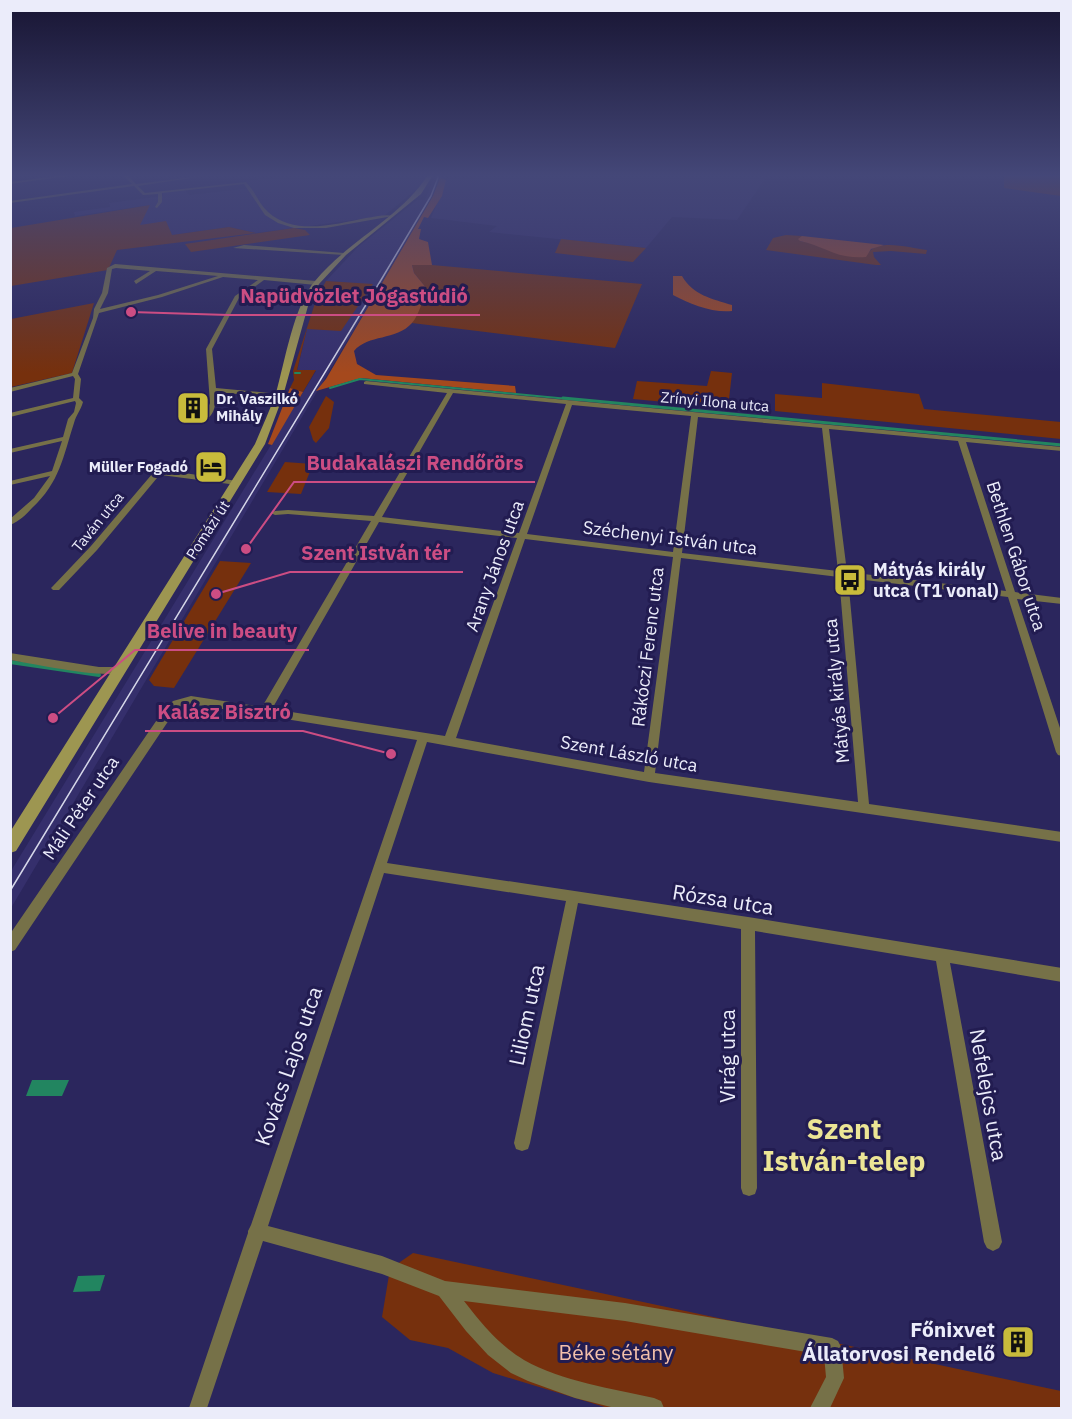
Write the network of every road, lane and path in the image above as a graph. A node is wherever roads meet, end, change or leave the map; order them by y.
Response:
1 (360, 241) edge
2 (235, 248) dead end
3 (344, 254) junction
4 (156, 269) junction
5 (227, 275) junction
6 (262, 279) junction
7 (136, 282) dead end
8 (316, 283) junction
9 (96, 312) junction
10 (75, 374) junction
11 (366, 383) dead end
12 (10, 390) edge
13 (213, 390) junction
14 (451, 391) junction
15 (279, 396) junction
16 (76, 399) junction
17 (570, 402) junction
18 (695, 414) junction
19 (10, 415) edge
20 (207, 417) dead end
21 (825, 426) junction
22 (67, 438) junction
23 (961, 439) junction
24 (1062, 449) edge
25 (10, 451) edge
26 (141, 468) dead end
27 (56, 472) junction
28 (160, 473) junction
29 (10, 483) edge
30 (237, 483) junction
31 (275, 513) dead end
32 (377, 519) junction
33 (10, 523) edge
34 (523, 537) junction
35 (676, 556) junction
36 (843, 575) junction
37 (56, 588) dead end
38 (1011, 594) junction
39 (1062, 601) edge
40 (10, 656) edge
41 (119, 671) junction
42 (191, 700) joint
43 (265, 711) junction
44 (423, 738) junction
45 (449, 741) junction
46 (1062, 752) edge
47 (649, 777) junction
48 (864, 809) junction
49 (1062, 837) edge
50 (10, 846) edge
51 (379, 867) junction
52 (573, 896) junction
53 (748, 923) junction
54 (10, 946) edge
55 (942, 955) junction
56 (1062, 975) edge
57 (522, 1143) dead end
58 (749, 1188) dead end
59 (256, 1231) junction
60 (993, 1242) dead end
61 (445, 1290) junction
62 (198, 1408) edge
63 (654, 1408) edge
64 (820, 1408) edge

1 - 3 main road, Pomázi út
2 - 3 street
3 - 8 main road, Pomázi út
4 - 5 street
4 - 7 street
4 - 9 street
5 - 6 street
5 - 9 street
6 - 8 street
6 - 13 street
8 - 15 main road, Pomázi út
9 - 10 street
10 - 12 street
10 - 16 street
11 - 14 street, Zrínyi Ilona utca
13 - 15 street
13 - 20 street
14 - 17 street, Zrínyi Ilona utca
14 - 32 street
15 - 30 main road, Pomázi út
16 - 19 street
16 - 22 street
17 - 18 street, Zrínyi Ilona utca
17 - 34 street, Arany János utca
18 - 21 street, Zrínyi Ilona utca
18 - 35 street, Rákóczi Ferenc utca
21 - 23 street, Zrínyi Ilona utca
21 - 36 street, Mátyás király utca
22 - 25 street
22 - 27 street
23 - 24 street, Zrínyi Ilona utca
23 - 38 street, Bethlen Gábor utca
26 - 28 street
27 - 29 street
27 - 33 street
28 - 30 street
28 - 37 street, Taván utca
30 - 41 main road, Pomázi út
31 - 32 street, Széchenyi István utca
32 - 34 street, Széchenyi István utca
32 - 43 street
34 - 35 street, Széchenyi István utca
34 - 45 street, Arany János utca
35 - 36 street, Széchenyi István utca
35 - 47 street, Rákóczi Ferenc utca
36 - 38 street, Széchenyi István utca
36 - 48 street, Mátyás király utca
38 - 39 street, Széchenyi István utca
38 - 46 street, Bethlen Gábor utca
40 - 41 street
41 - 50 main road, Pomázi út
42 - 43 street, Szent László utca
42 - 54 street, Máli Péter utca
43 - 44 street, Szent László utca
44 - 45 street, Szent László utca
44 - 51 street, Kovács Lajos utca
45 - 47 street, Szent László utca
47 - 48 street, Szent László utca
48 - 49 street, Szent László utca
51 - 52 street, Rózsa utca
51 - 59 street, Kovács Lajos utca
52 - 53 street, Rózsa utca
52 - 57 street, Liliom utca
53 - 55 street, Rózsa utca
53 - 58 street, Virág utca
55 - 56 street, Rózsa utca
55 - 60 street, Nefelejcs utca
59 - 61 street
59 - 62 street, Kovács Lajos utca
61 - 63 street
61 - 64 street

